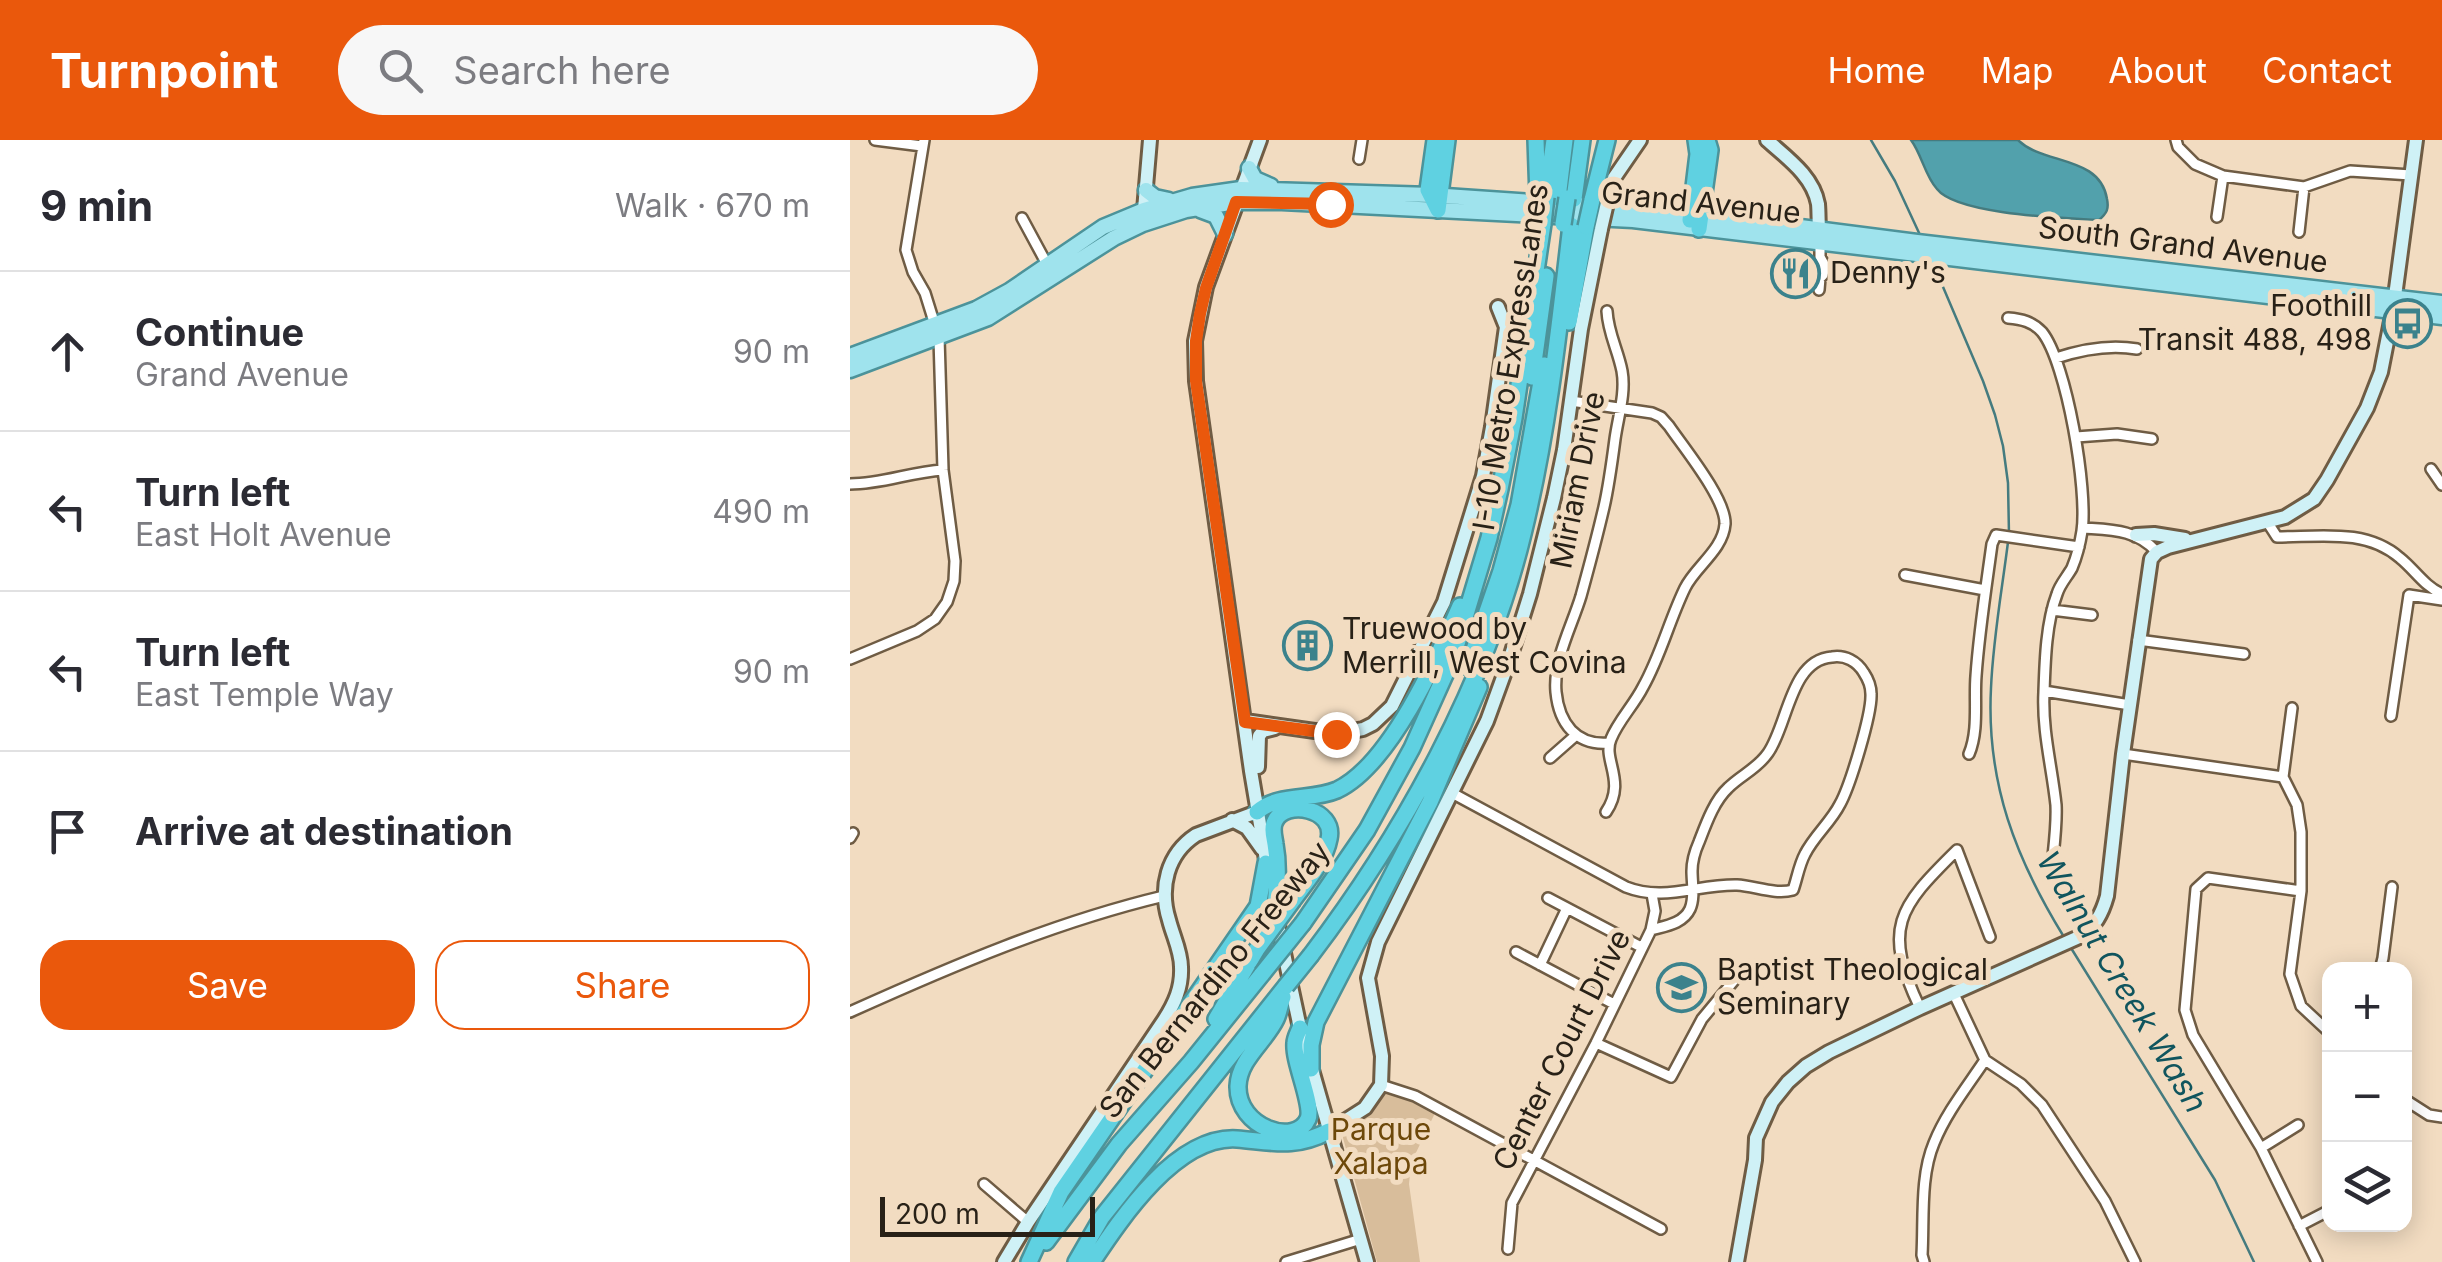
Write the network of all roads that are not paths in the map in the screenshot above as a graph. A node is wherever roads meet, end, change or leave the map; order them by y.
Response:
1 (875, 140) edge
2 (1150, 140) edge
3 (1260, 140) edge
4 (1362, 140) edge
5 (1435, 140) edge
6 (1447, 140) edge
7 (1536, 140) edge
8 (1554, 140) edge
9 (1565, 140) edge
10 (1574, 140) edge
11 (1582, 140) edge
12 (1607, 140) edge
13 (1640, 140) edge
14 (1696, 140) edge
15 (1707, 140) edge
16 (1767, 140) edge
17 (2176, 140) edge
18 (2416, 140) edge
19 (923, 143) edge
20 (1359, 159) dead end
21 (1250, 168) junction
22 (2411, 175) junction
23 (2223, 176) junction
24 (2304, 188) junction
25 (1281, 189) junction
26 (1146, 190) junction
27 (1238, 196) junction
28 (1556, 198) junction
29 (1436, 200) junction
30 (1174, 201) junction
31 (1600, 202) junction
32 (1189, 209) junction
33 (1144, 217) junction
34 (2218, 217) dead end
35 (1022, 218) dead end
36 (1695, 221) junction
37 (1565, 225) junction
38 (2299, 232) dead end
39 (1225, 234) junction
40 (1820, 243) junction
41 (1927, 249) joint
42 (1050, 270) junction
43 (1820, 290) dead end
44 (2442, 303) edge
45 (2394, 305) junction
46 (1498, 307) dead end
47 (1608, 312) dead end
48 (2442, 317) edge
49 (2008, 318) dead end
50 (937, 332) junction
51 (2137, 349) dead end
52 (850, 356) edge
53 (2056, 358) junction
54 (850, 370) edge
55 (1571, 401) junction
56 (1620, 408) junction
57 (2076, 437) junction
58 (2152, 439) dead end
59 (2431, 468) dead end
60 (943, 470) junction
61 (850, 484) edge
62 (2442, 486) edge
63 (2268, 522) junction
64 (2082, 528) junction
65 (2136, 535) junction
66 (1490, 538) junction
67 (2193, 540) junction
68 (2079, 547) junction
69 (2156, 552) junction
70 (1905, 574) dead end
71 (1985, 590) junction
72 (2442, 597) edge
73 (2052, 610) junction
74 (2092, 616) dead end
75 (2138, 640) junction
76 (1488, 644) junction
77 (2244, 654) dead end
78 (850, 659) edge
79 (2044, 691) junction
80 (2130, 705) junction
81 (2292, 708) dead end
82 (2391, 716) dead end
83 (1245, 722) junction
84 (1282, 726) junction
85 (1575, 736) junction
86 (1416, 738) junction
87 (1609, 742) junction
88 (1440, 750) junction
89 (1970, 754) dead end
90 (2122, 754) junction
91 (1550, 758) dead end
92 (1252, 771) junction
93 (2282, 777) junction
94 (1452, 793) junction
95 (1256, 806) junction
96 (1606, 812) dead end
97 (1232, 820) junction
98 (1265, 858) junction
99 (2052, 866) dead end
100 (2392, 887) dead end
101 (1692, 888) junction
102 (2301, 891) junction
103 (1652, 894) junction
104 (1164, 896) junction
105 (1548, 898) dead end
106 (1274, 907) junction
107 (1567, 908) junction
108 (1651, 930) junction
109 (1990, 937) dead end
110 (1641, 947) junction
111 (1516, 952) dead end
112 (2383, 962) edge
113 (1540, 965) junction
114 (1746, 966) dead end
115 (1286, 986) junction
116 (1954, 994) junction
117 (1614, 1004) junction
118 (1920, 1008) junction
119 (850, 1012) edge
120 (2322, 1026) edge
121 (1300, 1028) junction
122 (1596, 1043) junction
123 (1984, 1060) junction
124 (1192, 1062) junction
125 (1311, 1069) junction
126 (1381, 1085) junction
127 (2412, 1104) edge
128 (2442, 1117) edge
129 (2298, 1125) dead end
130 (1329, 1131) junction
131 (2261, 1148) junction
132 (1534, 1159) junction
133 (984, 1184) dead end
134 (2322, 1214) edge
135 (1028, 1222) junction
136 (2300, 1226) junction
137 (1661, 1229) dead end
138 (1361, 1240) junction
139 (1508, 1249) dead end
140 (1004, 1262) edge
141 (1031, 1262) edge
142 (1076, 1262) edge
143 (1092, 1262) edge
144 (1286, 1262) edge
145 (1367, 1262) edge
146 (1736, 1262) edge
147 (1924, 1262) edge
148 (2135, 1262) edge
149 (2316, 1262) edge

1 - 19 street
2 - 26 street
3 - 21 street
4 - 20 street
5 - 29 highway
6 - 29 highway
7 - 28 highway
8 - 28 highway, San Bernardino Freeway
9 - 28 highway, I-10 Metro ExpressLanes
10 - 28 highway, I-10 Metro ExpressLanes
11 - 28 highway, San Bernardino Freeway
12 - 31 highway
13 - 31 street
14 - 36 highway
15 - 36 highway
16 - 40 street
17 - 23 street
18 - 22 street
19 - 50 street
21 - 25 main road
21 - 27 street
22 - 24 street
22 - 45 street
23 - 24 street
23 - 34 street
24 - 38 street
25 - 27 main road, Grand Avenue
25 - 29 main road, Grand Avenue
26 - 30 main road
26 - 33 street
27 - 29 main road, Grand Avenue
27 - 30 main road, Grand Avenue
27 - 32 main road, Grand Avenue
27 - 39 street
28 - 37 highway
28 - 37 highway, San Bernardino Freeway, bridge
29 - 36 main road, Grand Avenue
30 - 33 main road, Grand Avenue
31 - 37 highway, bridge
32 - 33 main road, Grand Avenue
32 - 39 main road
33 - 42 main road, Grand Avenue
35 - 42 street
36 - 40 main road, Grand Avenue
37 - 55 street
37 - 66 highway, San Bernardino Freeway
37 - 76 highway, San Bernardino Freeway
37 - 86 highway, I-10 Metro ExpressLanes
37 - 88 highway, I-10 Metro ExpressLanes
39 - 83 street
40 - 41 main road, Grand Avenue
40 - 43 street
41 - 45 main road, South Grand Avenue
42 - 50 main road, Grand Avenue
44 - 45 main road, South Grand Avenue
45 - 48 main road, South Grand Avenue
45 - 63 street
46 - 84 street
47 - 56 street, Miriam Drive
49 - 53 street
50 - 52 main road, Grand Avenue
50 - 54 main road, Grand Avenue
50 - 60 street
51 - 53 street
53 - 57 street
55 - 56 street
55 - 94 street
56 - 85 street, Miriam Drive
56 - 87 street
57 - 58 street
57 - 64 street
59 - 62 street
60 - 61 street
60 - 78 street
63 - 67 street
63 - 72 street
64 - 65 street
64 - 68 street
65 - 67 street
65 - 69 street
66 - 86 highway, San Bernardino Freeway
66 - 95 highway
67 - 69 street
68 - 71 street
68 - 73 street
69 - 75 street
70 - 71 street
71 - 89 street
72 - 82 street
73 - 74 street
73 - 79 street
75 - 77 street
75 - 80 street
76 - 88 highway, San Bernardino Freeway
76 - 125 highway
79 - 80 street
79 - 99 street
80 - 90 street
81 - 93 street
83 - 84 street
83 - 92 street
84 - 95 street
85 - 87 street
85 - 91 street
86 - 124 highway, San Bernardino Freeway, bridge
87 - 96 street
88 - 115 highway, San Bernardino Freeway, bridge
90 - 93 street
90 - 116 street
92 - 95 street
92 - 97 street
93 - 102 street
94 - 103 street
94 - 126 street
95 - 97 street
95 - 98 street
97 - 98 street
97 - 104 street
98 - 106 street
98 - 141 highway
100 - 112 street
101 - 101 street
101 - 103 street
101 - 108 street, Center Court Drive
102 - 120 street
102 - 131 street
103 - 108 street
104 - 119 street
104 - 135 street
105 - 107 street
106 - 121 street
106 - 124 highway, bridge
107 - 110 street
107 - 113 street
108 - 110 street, Center Court Drive
109 - 118 street
110 - 117 street, Center Court Drive
111 - 113 street
113 - 117 street
114 - 122 street
115 - 121 highway
115 - 142 highway, San Bernardino Freeway
116 - 118 street
116 - 123 street
117 - 122 street, Center Court Drive
118 - 146 street
121 - 125 street
122 - 132 street, Center Court Drive
123 - 147 street
123 - 148 street
124 - 141 highway, San Bernardino Freeway
125 - 130 street
126 - 130 street
126 - 132 street
127 - 128 street
129 - 131 street
130 - 138 street
130 - 143 highway
131 - 136 street
132 - 137 street
132 - 139 street, Center Court Drive
133 - 135 street
134 - 136 street
135 - 140 street
136 - 149 street
138 - 144 street
138 - 145 street

